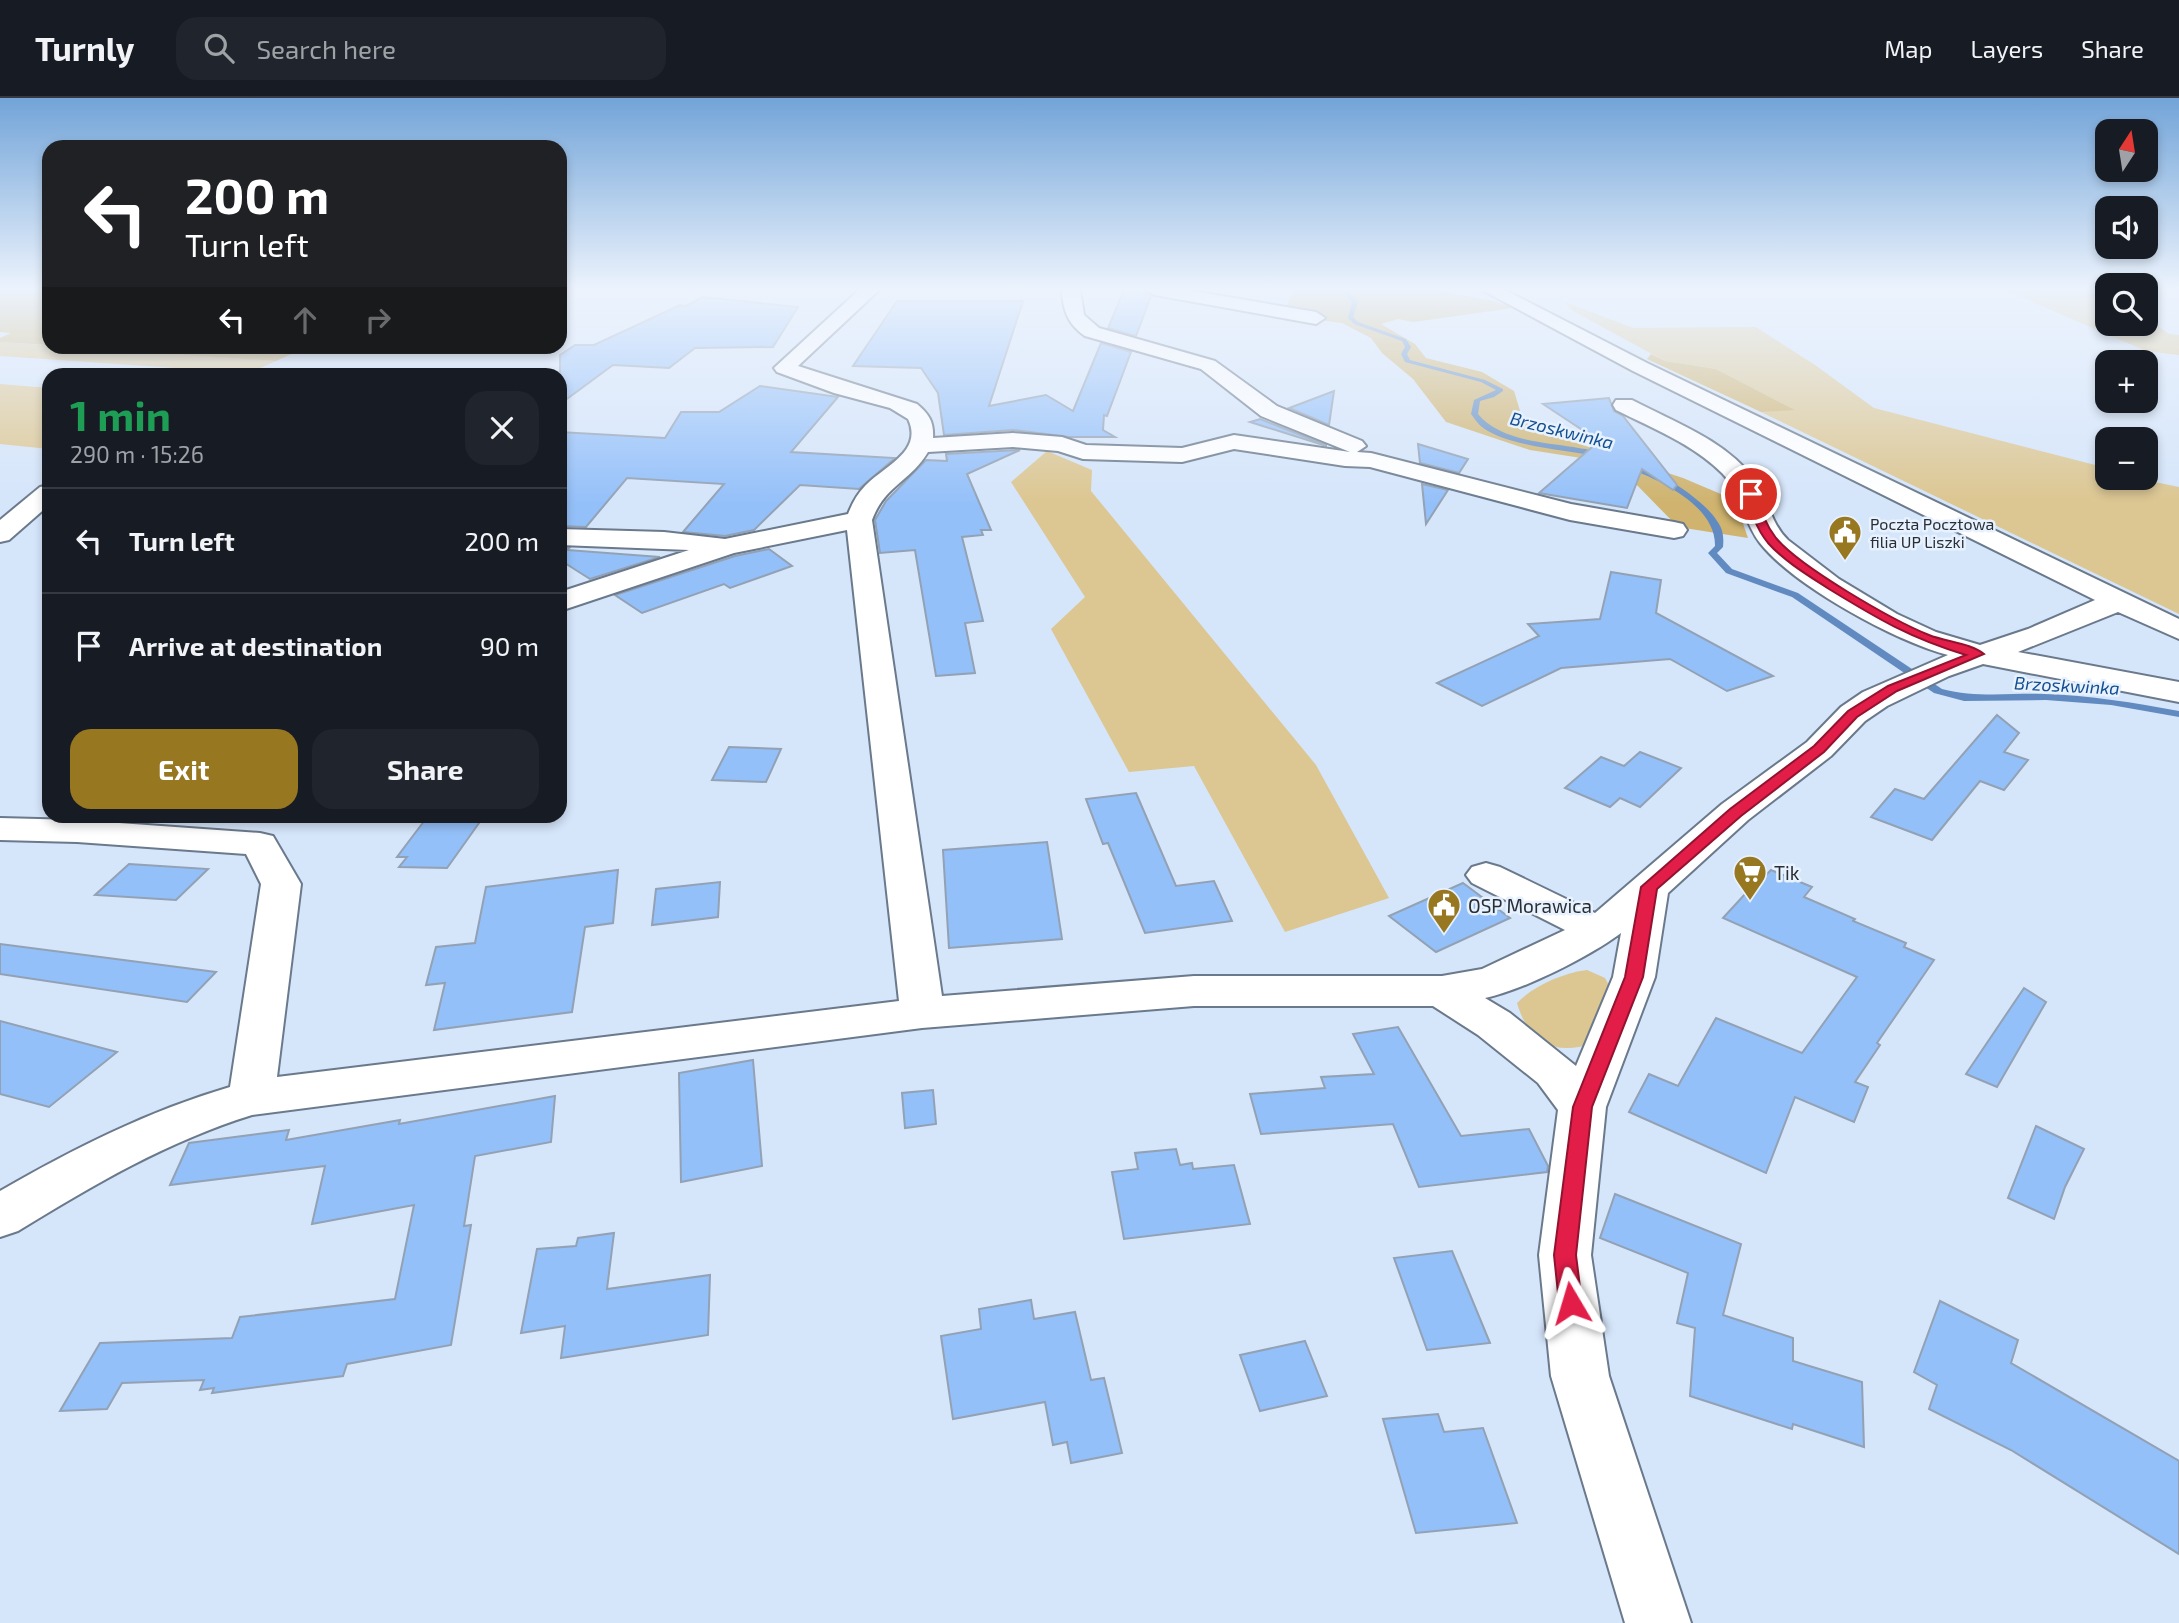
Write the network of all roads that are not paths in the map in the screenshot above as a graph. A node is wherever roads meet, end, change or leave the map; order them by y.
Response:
1 (792, 361) edge
2 (1195, 361) edge
3 (1631, 361) edge
4 (1641, 361) edge
5 (1640, 366) junction
6 (1624, 405) dead end
7 (920, 446) junction
8 (1371, 460) junction
9 (42, 498) edge
10 (859, 520) junction
11 (42, 528) edge
12 (1674, 530) dead end
13 (4, 531) edge
14 (567, 537) edge
15 (728, 545) junction
16 (567, 600) edge
17 (2118, 601) junction
18 (2179, 630) edge
19 (1978, 654) junction
20 (2179, 692) edge
21 (0, 829) edge
22 (267, 830) edge
23 (1486, 875) dead end
24 (1649, 887) junction
25 (1598, 930) junction
26 (1442, 991) junction
27 (922, 1013) junction
28 (252, 1098) junction
29 (1582, 1107) junction
30 (0, 1216) edge
31 (1658, 1623) edge

1 - 7 street
2 - 8 street
3 - 5 street
4 - 5 street
5 - 17 street
6 - 19 street
7 - 8 street
7 - 10 street
8 - 12 street
9 - 13 street
10 - 15 street
10 - 27 street
11 - 13 street
14 - 15 street
15 - 16 street
17 - 18 street
17 - 19 street
19 - 20 street
19 - 24 street
21 - 22 street
22 - 28 street
23 - 25 street
24 - 25 street
24 - 29 street
25 - 26 street
26 - 27 street
26 - 29 street
27 - 28 street
28 - 30 street
29 - 31 street

